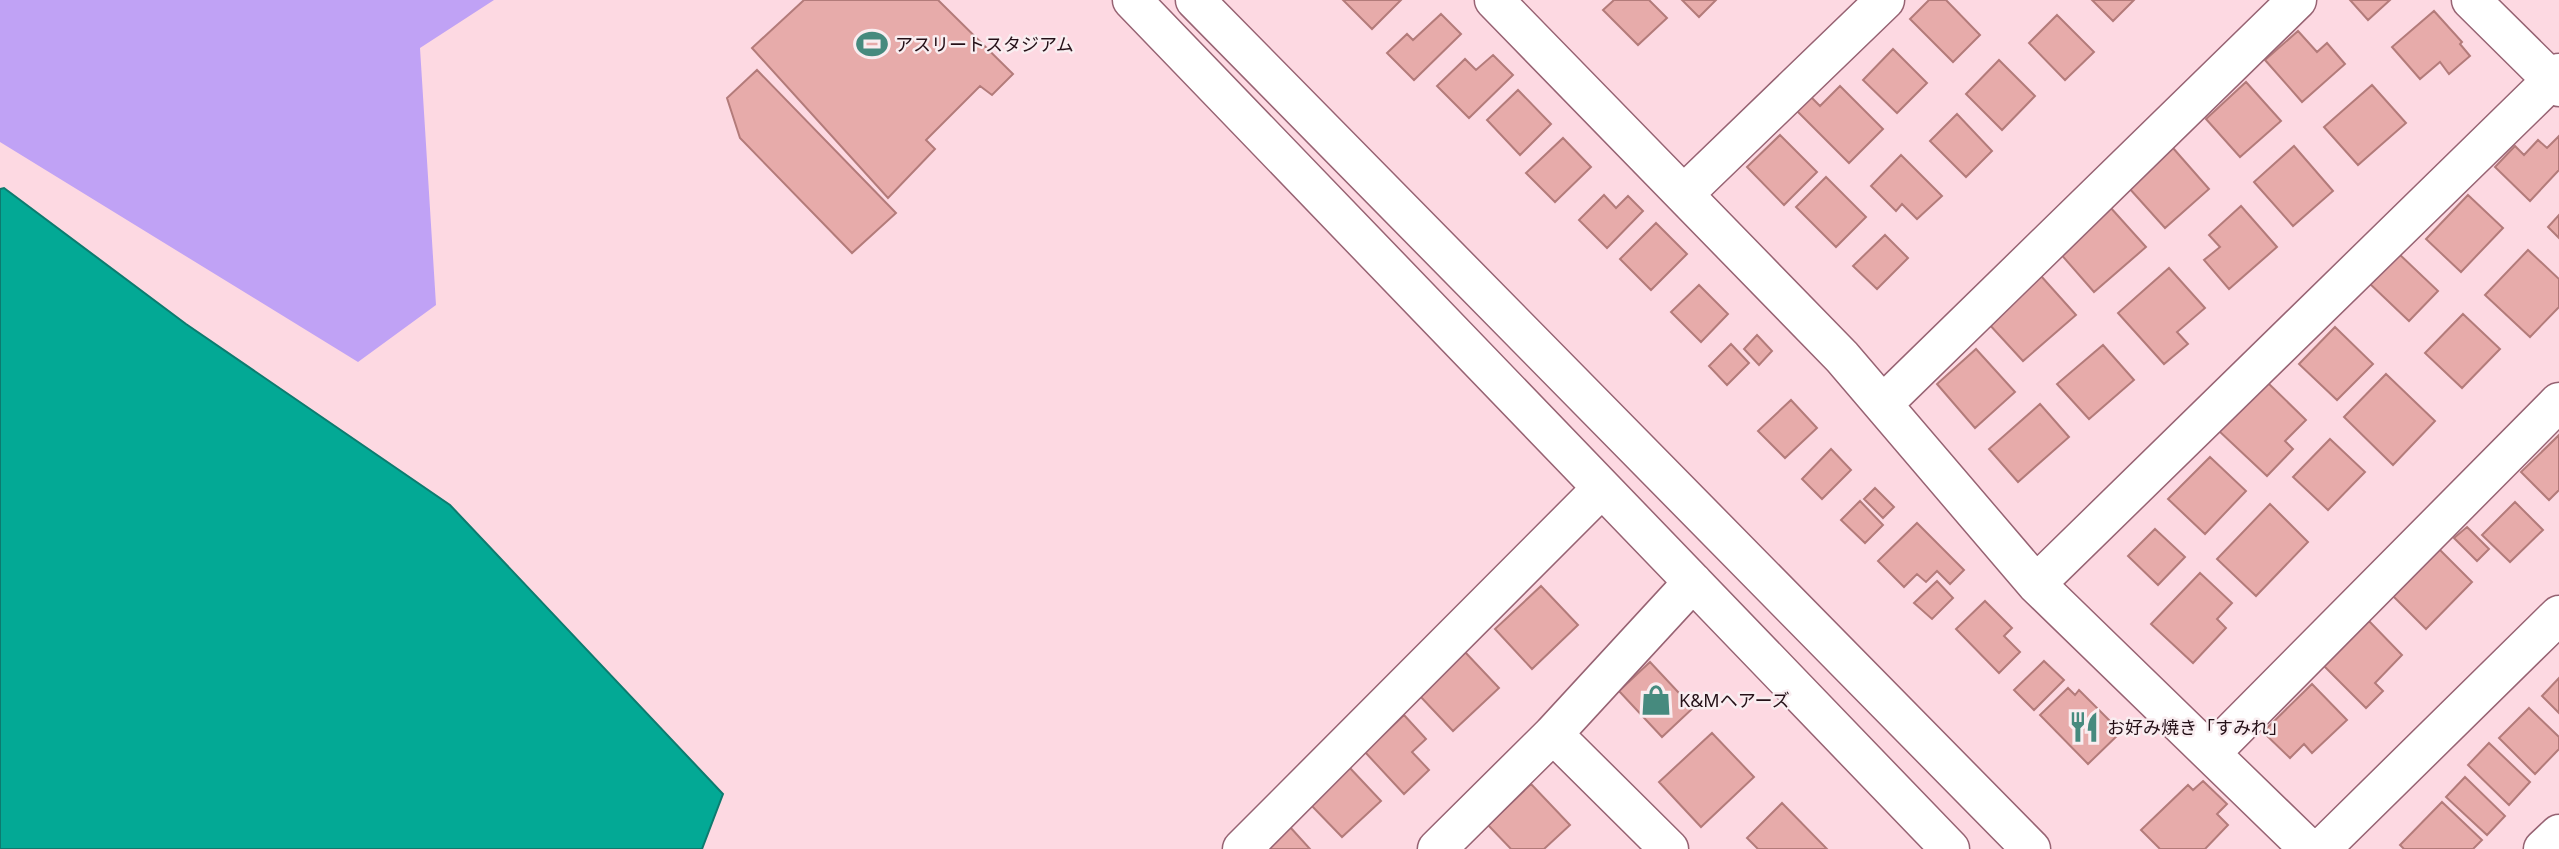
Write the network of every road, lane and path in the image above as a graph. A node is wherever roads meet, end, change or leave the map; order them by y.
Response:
1 (1132, 0) edge
2 (1195, 0) edge
3 (1494, 0) edge
4 (1885, 0) edge
5 (2297, 0) edge
6 (2471, 0) edge
7 (2557, 80) edge
8 (1684, 194) junction
9 (2559, 402) edge
10 (1883, 404) junction
11 (1602, 488) junction
12 (1693, 582) junction
13 (2036, 584) junction
14 (2559, 615) edge
15 (1553, 734) junction
16 (2211, 753) junction
17 (2559, 834) edge
18 (1241, 849) edge
19 (1437, 849) edge
20 (1669, 849) edge
21 (1950, 849) edge
22 (2031, 849) edge
23 (2309, 849) edge
24 (2321, 849) edge
25 (2543, 849) edge

1 - 11 street
2 - 22 street
3 - 8 street
4 - 8 street
5 - 10 street
6 - 7 street
7 - 13 street
8 - 10 street
9 - 16 street
10 - 13 street
11 - 12 street
11 - 18 street
12 - 15 street
12 - 21 street
13 - 16 street
14 - 24 street
15 - 19 street
15 - 20 street
16 - 23 street
17 - 25 street

